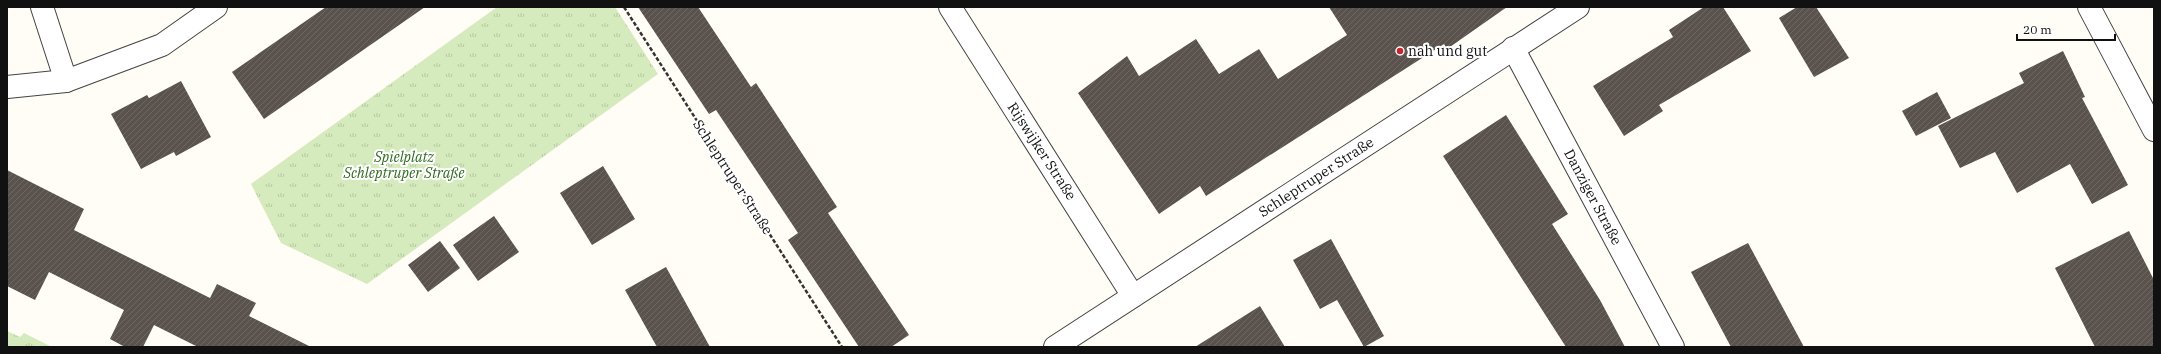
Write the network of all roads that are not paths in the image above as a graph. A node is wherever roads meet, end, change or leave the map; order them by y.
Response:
1 (42, 7) edge
2 (216, 7) edge
3 (950, 7) edge
4 (1578, 7) edge
5 (2089, 7) edge
6 (1513, 48) junction
7 (66, 81) junction
8 (7, 87) edge
9 (2154, 130) edge
10 (1133, 296) junction
11 (1055, 347) edge
12 (1673, 347) edge

1 - 7 street
2 - 7 street
3 - 10 street, Rijswijker Straße
4 - 6 street, Schleptruper Straße
5 - 9 street
6 - 10 street, Schleptruper Straße
6 - 12 street, Danziger Straße
7 - 8 street
10 - 11 street, Schleptruper Straße

